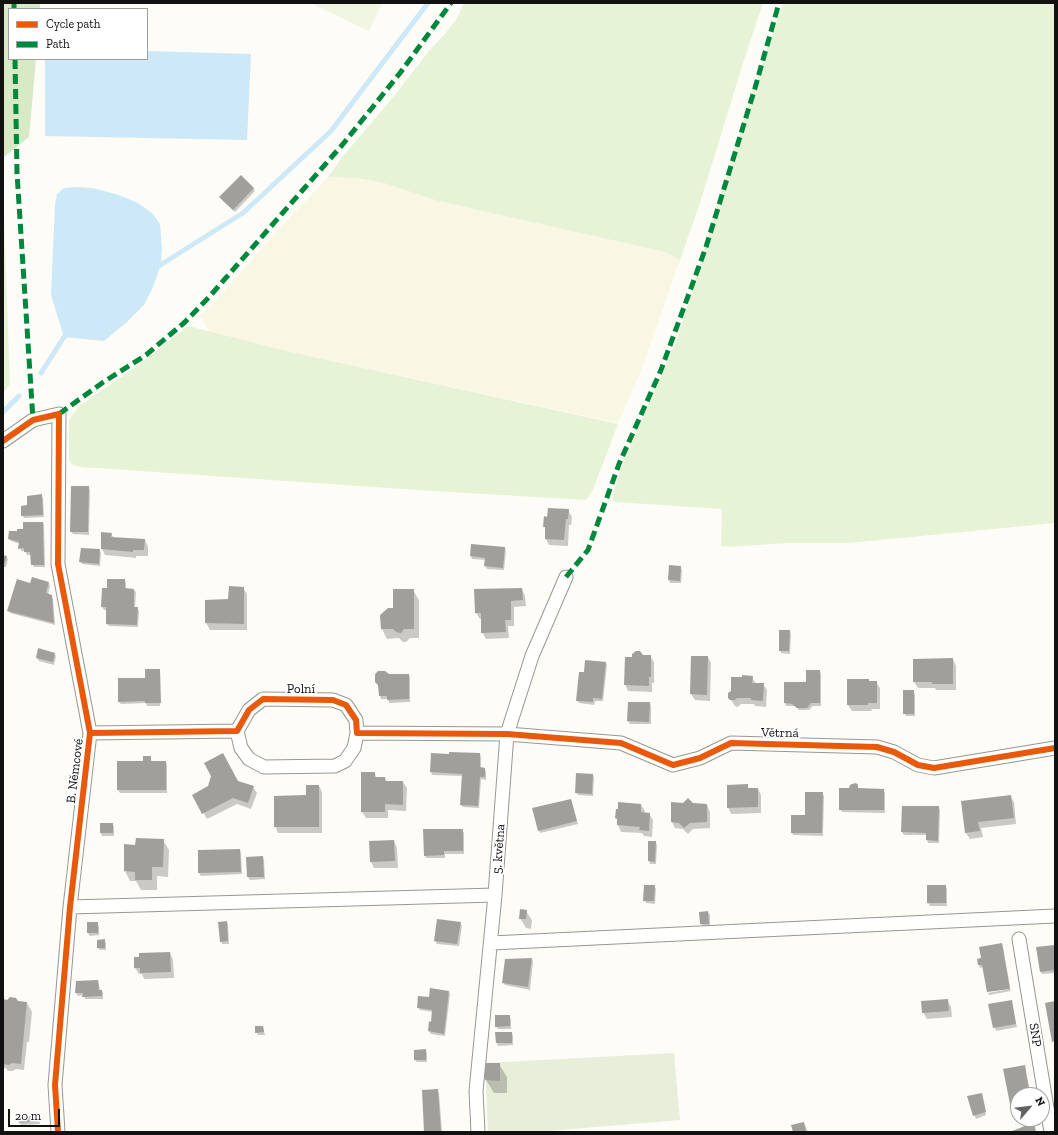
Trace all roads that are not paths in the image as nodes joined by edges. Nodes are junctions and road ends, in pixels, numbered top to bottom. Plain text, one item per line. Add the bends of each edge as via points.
1 (3, 441) edge
2 (566, 577) dead end
3 (238, 731) junction
4 (90, 733) junction
5 (357, 733) junction
6 (507, 734) junction
7 (1055, 748) edge
8 (495, 895) junction
9 (70, 907) junction
10 (1055, 916) edge
11 (1019, 939) dead end
12 (491, 943) junction
13 (58, 1132) edge
14 (478, 1132) edge
15 (1051, 1132) edge

1 - 4 street, B. Němcové via 32,420 59,414 58,564
2 - 6 street, 5. května via 532,656
3 - 4 street
3 - 5 street, Polní via 249,710 263,699 333,700 346,705 356,720
3 - 5 street via 241,748 249,759 264,767 335,766 345,761 354,748
4 - 9 street, B. Němcové
5 - 6 street
6 - 7 street, Větrná via 621,743 673,765 700,758 731,743 877,747 894,752 918,765 934,768
6 - 8 street, 5. května
8 - 9 street
8 - 12 street, 5. května
9 - 13 street, B. Němcové via 55,1086
10 - 12 street
11 - 15 street, SNP
12 - 14 street, 5. května via 476,1091

